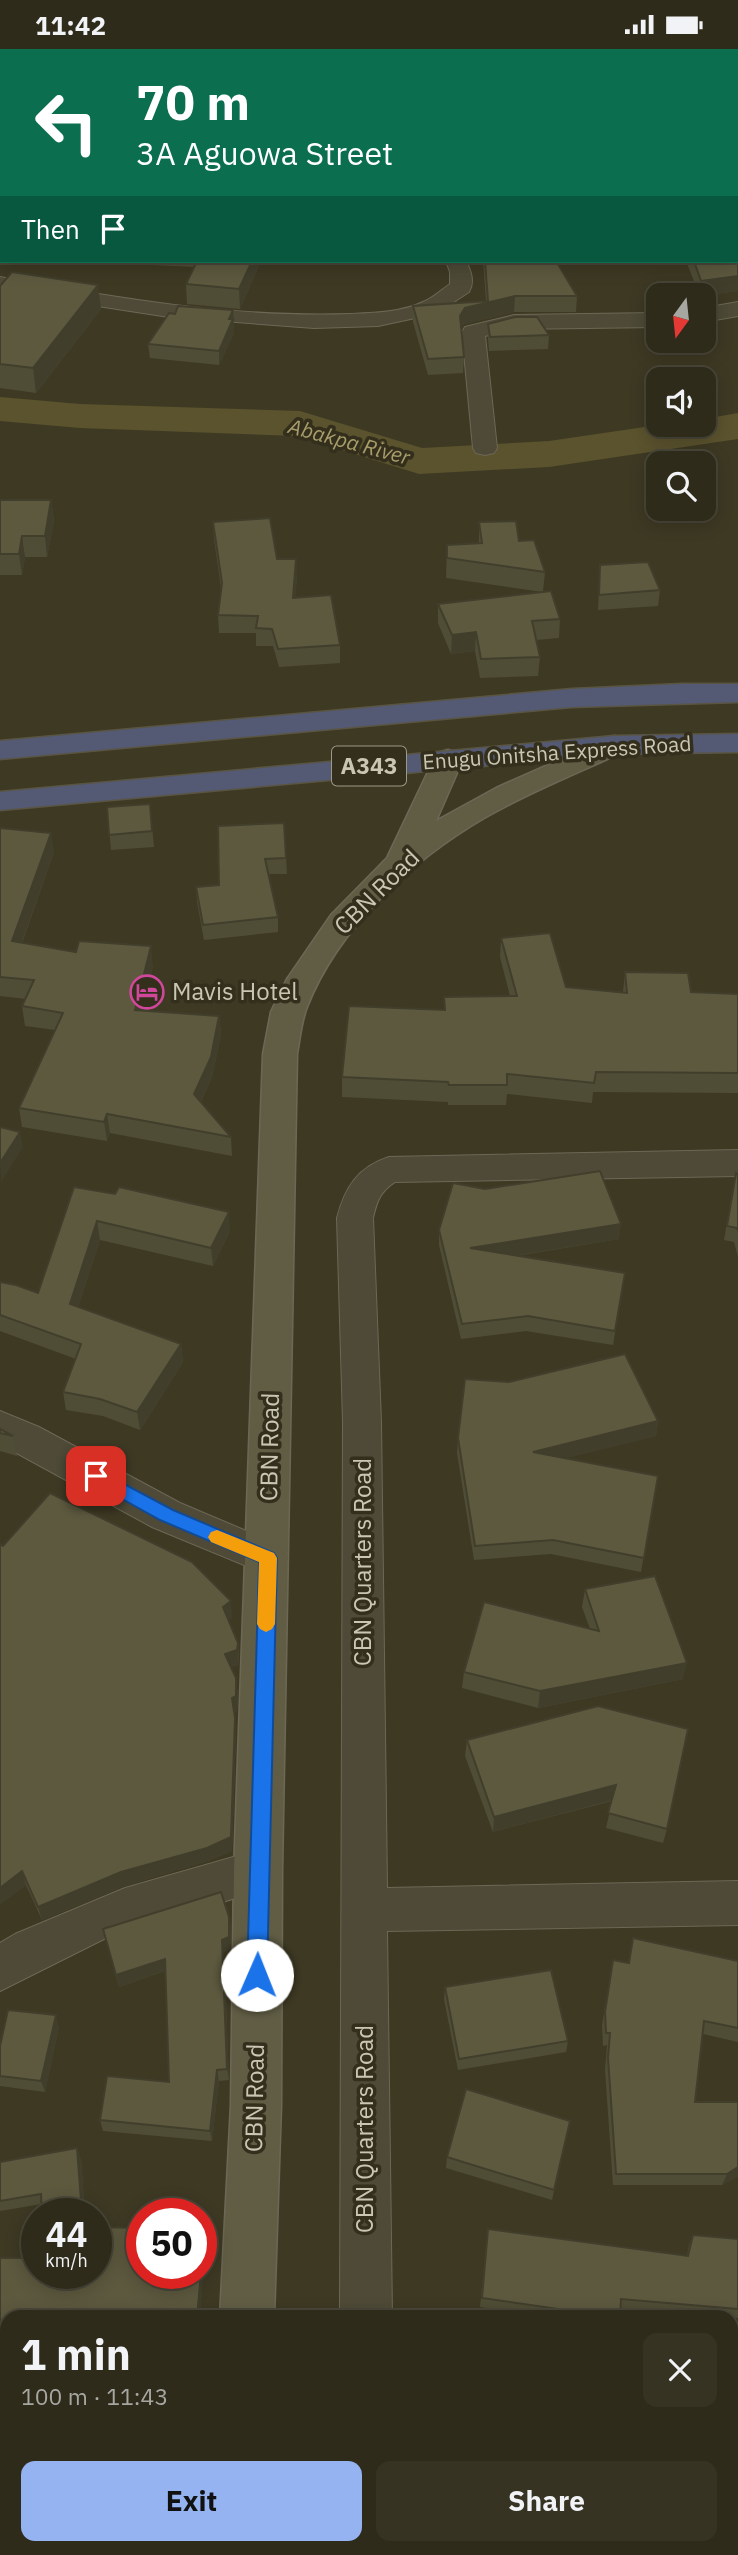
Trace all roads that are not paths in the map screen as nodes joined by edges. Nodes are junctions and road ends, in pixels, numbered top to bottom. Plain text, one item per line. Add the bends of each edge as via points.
1 (457, 263) edge
2 (0, 284) edge
3 (738, 309) edge
4 (716, 313) edge
5 (646, 320) edge
6 (485, 448) dead end
7 (738, 693) edge
8 (738, 743) edge
9 (614, 745) junction
10 (0, 750) edge
11 (448, 759) junction
12 (0, 801) edge
13 (402, 862) junction
14 (738, 1163) edge
15 (0, 1427) edge
16 (268, 1558) junction
17 (258, 1871) junction
18 (738, 1903) edge
19 (364, 1910) junction
20 (0, 1968) edge
21 (247, 2310) edge
22 (366, 2310) edge

1 - 2 street via 461,287 450,299 350,323 224,317
3 - 4 street
5 - 6 street via 514,322 473,332
7 - 10 highway, A343 via 572,698
8 - 9 highway, Enugu Onitsha Express Road / A343
9 - 11 highway, Enugu Onitsha Express Road / A343
9 - 13 main road, CBN Road via 473,812
11 - 12 highway, Enugu Onitsha Express Road / A343
11 - 13 main road
13 - 16 main road, CBN Road via 313,960 290,1008 279,1053
14 - 19 street, CBN Quarters Road via 389,1170 371,1180 361,1195 355,1217 362,1422
15 - 16 street via 166,1515
16 - 17 main road, CBN Road
17 - 20 street via 150,1899 87,1922
17 - 21 main road, CBN Road via 256,2105
18 - 19 street
19 - 22 street, CBN Quarters Road

